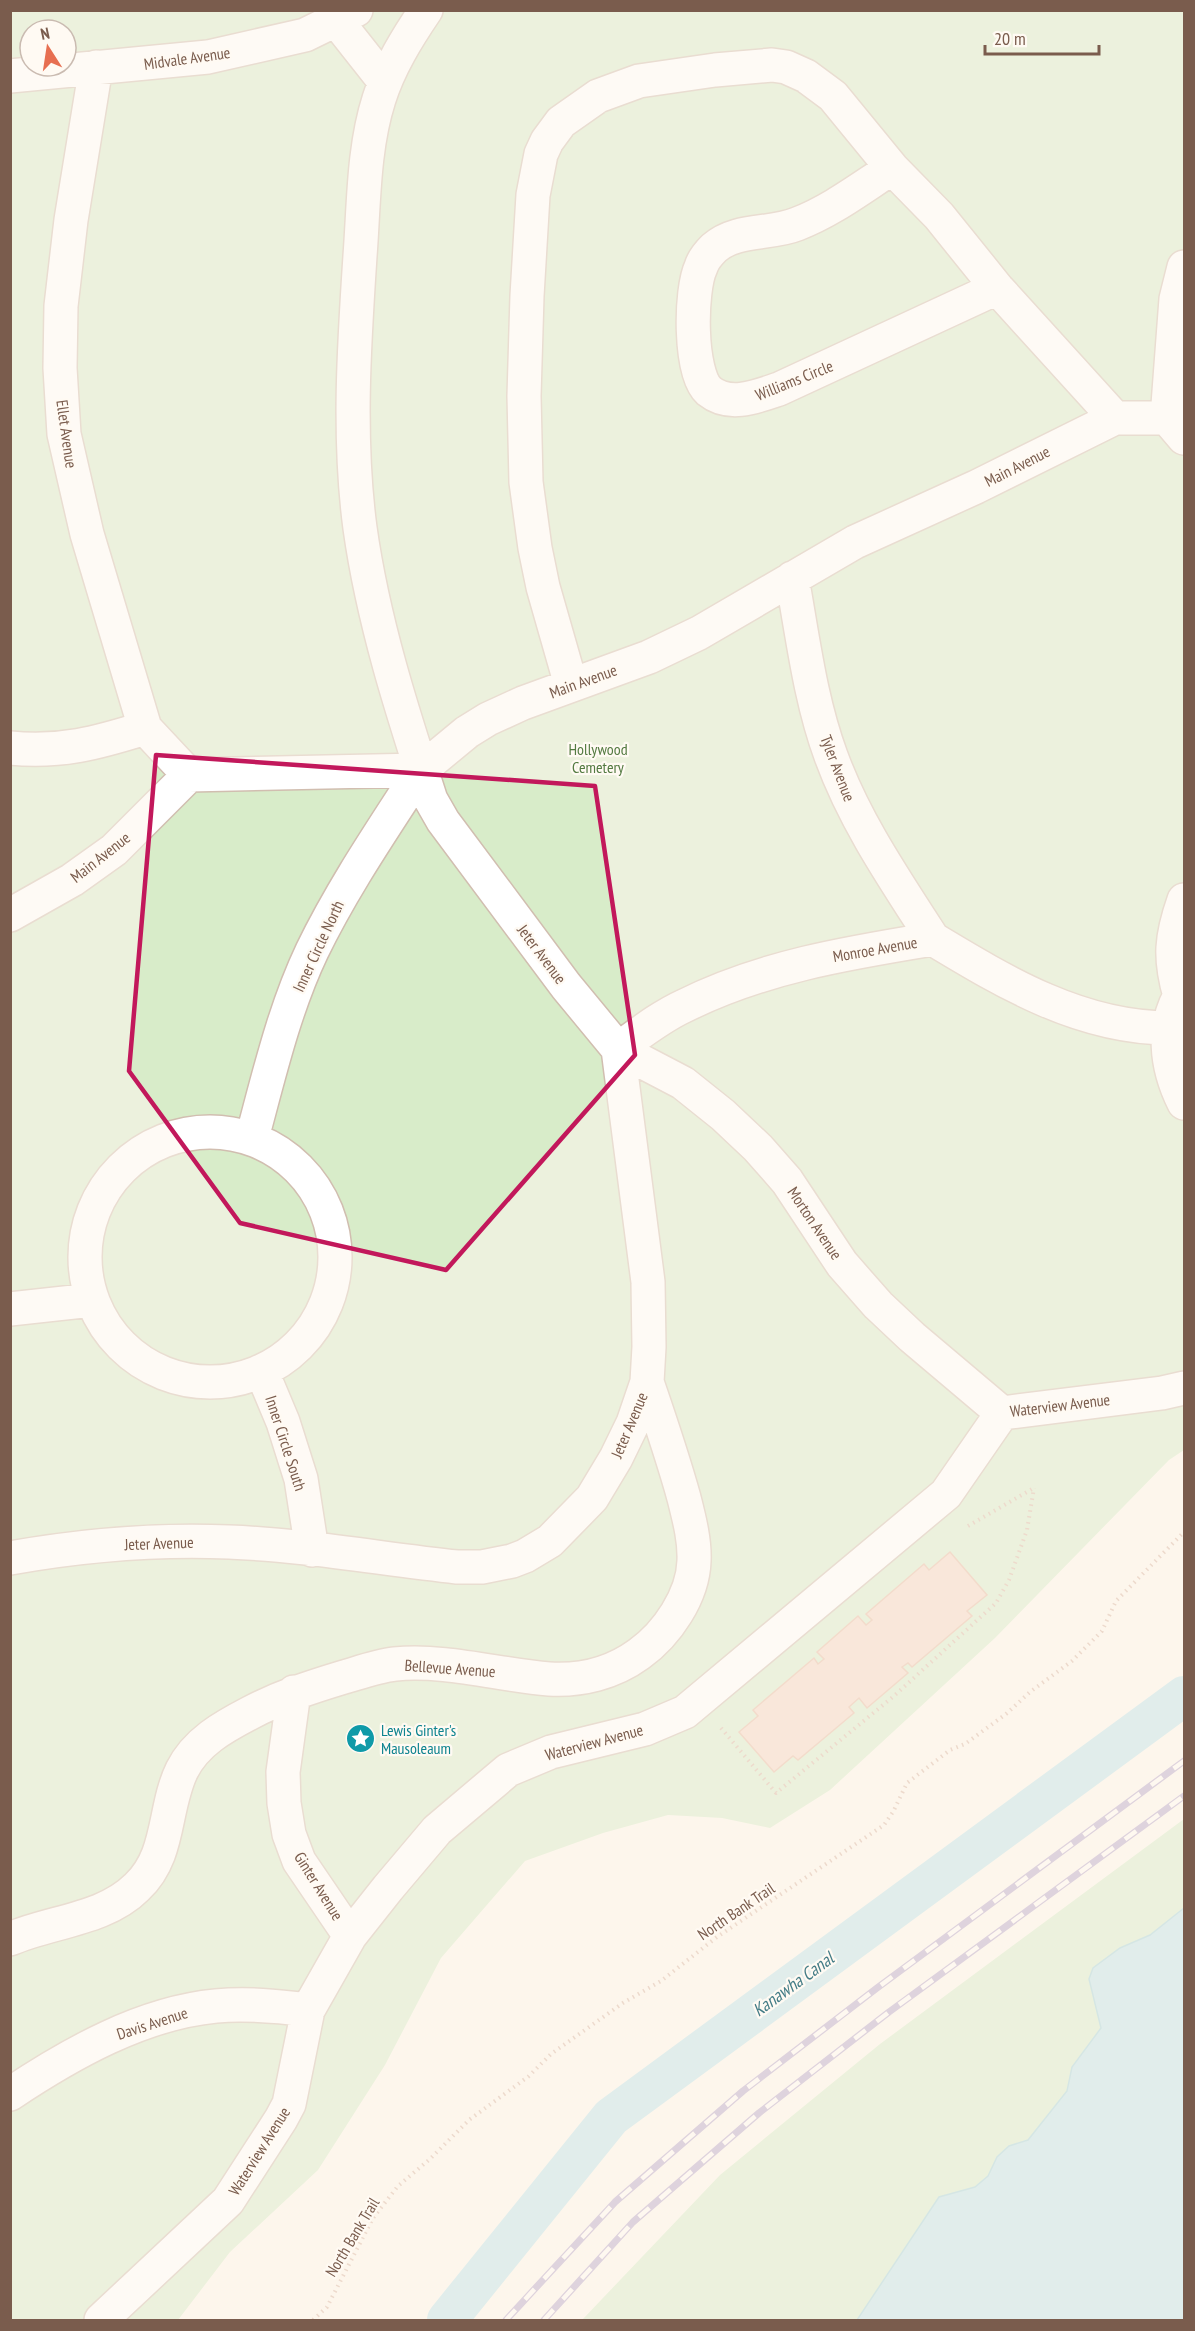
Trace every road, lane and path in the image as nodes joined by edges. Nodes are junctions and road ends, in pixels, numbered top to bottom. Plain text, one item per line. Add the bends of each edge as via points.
1 (426, 10) edge
2 (346, 15) edge
3 (96, 68) junction
4 (10, 76) edge
5 (385, 82) junction
6 (892, 168) junction
7 (1185, 267) edge
8 (997, 288) junction
9 (1115, 418) junction
10 (1176, 428) edge
11 (792, 578) junction
12 (572, 685) junction
13 (145, 728) junction
14 (10, 748) edge
15 (421, 770) junction
16 (189, 775) junction
17 (1185, 900) edge
18 (10, 915) edge
19 (933, 939) junction
20 (1182, 992) edge
21 (1169, 1028) junction
22 (618, 1049) junction
23 (1185, 1103) edge
24 (252, 1138) junction
25 (92, 1300) junction
26 (10, 1309) edge
27 (262, 1372) junction
28 (647, 1382) junction
29 (1185, 1388) edge
30 (1002, 1413) junction
31 (962, 1529) dead end
32 (1185, 1532) edge
33 (312, 1550) junction
34 (10, 1558) edge
35 (294, 1692) junction
36 (699, 1701) junction
37 (350, 1936) junction
38 (10, 1939) edge
39 (308, 2010) junction
40 (10, 2094) edge
41 (100, 2320) edge
42 (313, 2320) edge

1 - 5 lane, Jeter Avenue
2 - 3 lane, Midvale Avenue via 291,39 208,57
2 - 5 lane
3 - 4 lane, Midvale Avenue
3 - 13 lane, Ellet Avenue via 63,285 62,418 82,517
5 - 15 lane, Jeter Avenue via 368,147 353,410 367,567 382,636
6 - 8 lane via 939,216
6 - 8 lane, Williams Circle via 815,216 786,228 741,235 709,254 697,279 693,331 696,357 708,390 731,400 754,398
6 - 12 lane via 833,96 806,76 779,66 639,81 598,96 561,122 547,141 538,163 532,202 524,396 526,482 543,587
7 - 10 lane via 1176,299
8 - 9 lane
9 - 10 lane, Main Avenue
9 - 11 lane, Main Avenue via 880,530
11 - 12 lane, Main Avenue via 699,633
11 - 19 lane, Tyler Avenue via 812,689 831,756 866,834
12 - 15 lane, Main Avenue via 488,719
13 - 14 lane via 77,747
13 - 16 lane, Ellet Avenue
15 - 16 lane
15 - 22 lane, Jeter Avenue via 443,821
15 - 24 lane, Inner Circle North via 341,895 311,952 276,1049
16 - 18 lane, Main Avenue via 114,850 72,880
17 - 20 lane via 1172,950 1172,969
19 - 21 lane, Monroe Avenue via 1014,987 1073,1011 1121,1025
19 - 22 lane, Monroe Avenue via 817,959 752,978 684,1006
20 - 21 lane
21 - 23 lane via 1170,1064
22 - 28 lane, Jeter Avenue via 648,1282
22 - 30 lane, Morton Avenue via 683,1083 758,1148 787,1181 842,1264 878,1305
24 - 25 lane via 192,1134 156,1144 126,1165 103,1194 88,1227 84,1264
24 - 27 lane via 294,1163 316,1190 331,1223 336,1258 331,1294 315,1326 292,1353
25 - 26 lane
25 - 27 lane via 122,1347 161,1372 207,1383
27 - 33 lane, Inner Circle South via 298,1470
28 - 33 lane, Jeter Avenue via 633,1423 592,1498 550,1541 525,1556 492,1565 457,1567
28 - 35 lane, Bellevue Avenue via 673,1457 690,1523 694,1561 680,1606 647,1648 616,1667 583,1678 549,1679 401,1664
29 - 30 lane, Waterview Avenue
30 - 36 lane, Waterview Avenue via 946,1494
31 - 36 path via 1034,1488 1027,1530 996,1603 894,1696 776,1793
32 - 42 path, North Bank Trail via 1116,1601 1102,1631 1072,1661 965,1744 918,1772 907,1783 884,1824 717,1937 661,1981 615,2008 469,2121 398,2186 373,2218 327,2307
33 - 34 lane, Jeter Avenue via 227,1542 144,1543
35 - 37 lane, Ginter Avenue via 284,1772 290,1834 299,1861
35 - 38 lane, Bellevue Avenue via 218,1730 191,1756 177,1785 158,1859 138,1887 98,1911
36 - 37 lane, Waterview Avenue via 685,1712 645,1729 551,1752 508,1770 437,1830
37 - 39 lane, Waterview Avenue
39 - 40 lane, Davis Avenue via 266,2004 231,2005 173,2014 119,2032 72,2054
39 - 41 lane, Waterview Avenue via 289,2104 239,2186 228,2201

